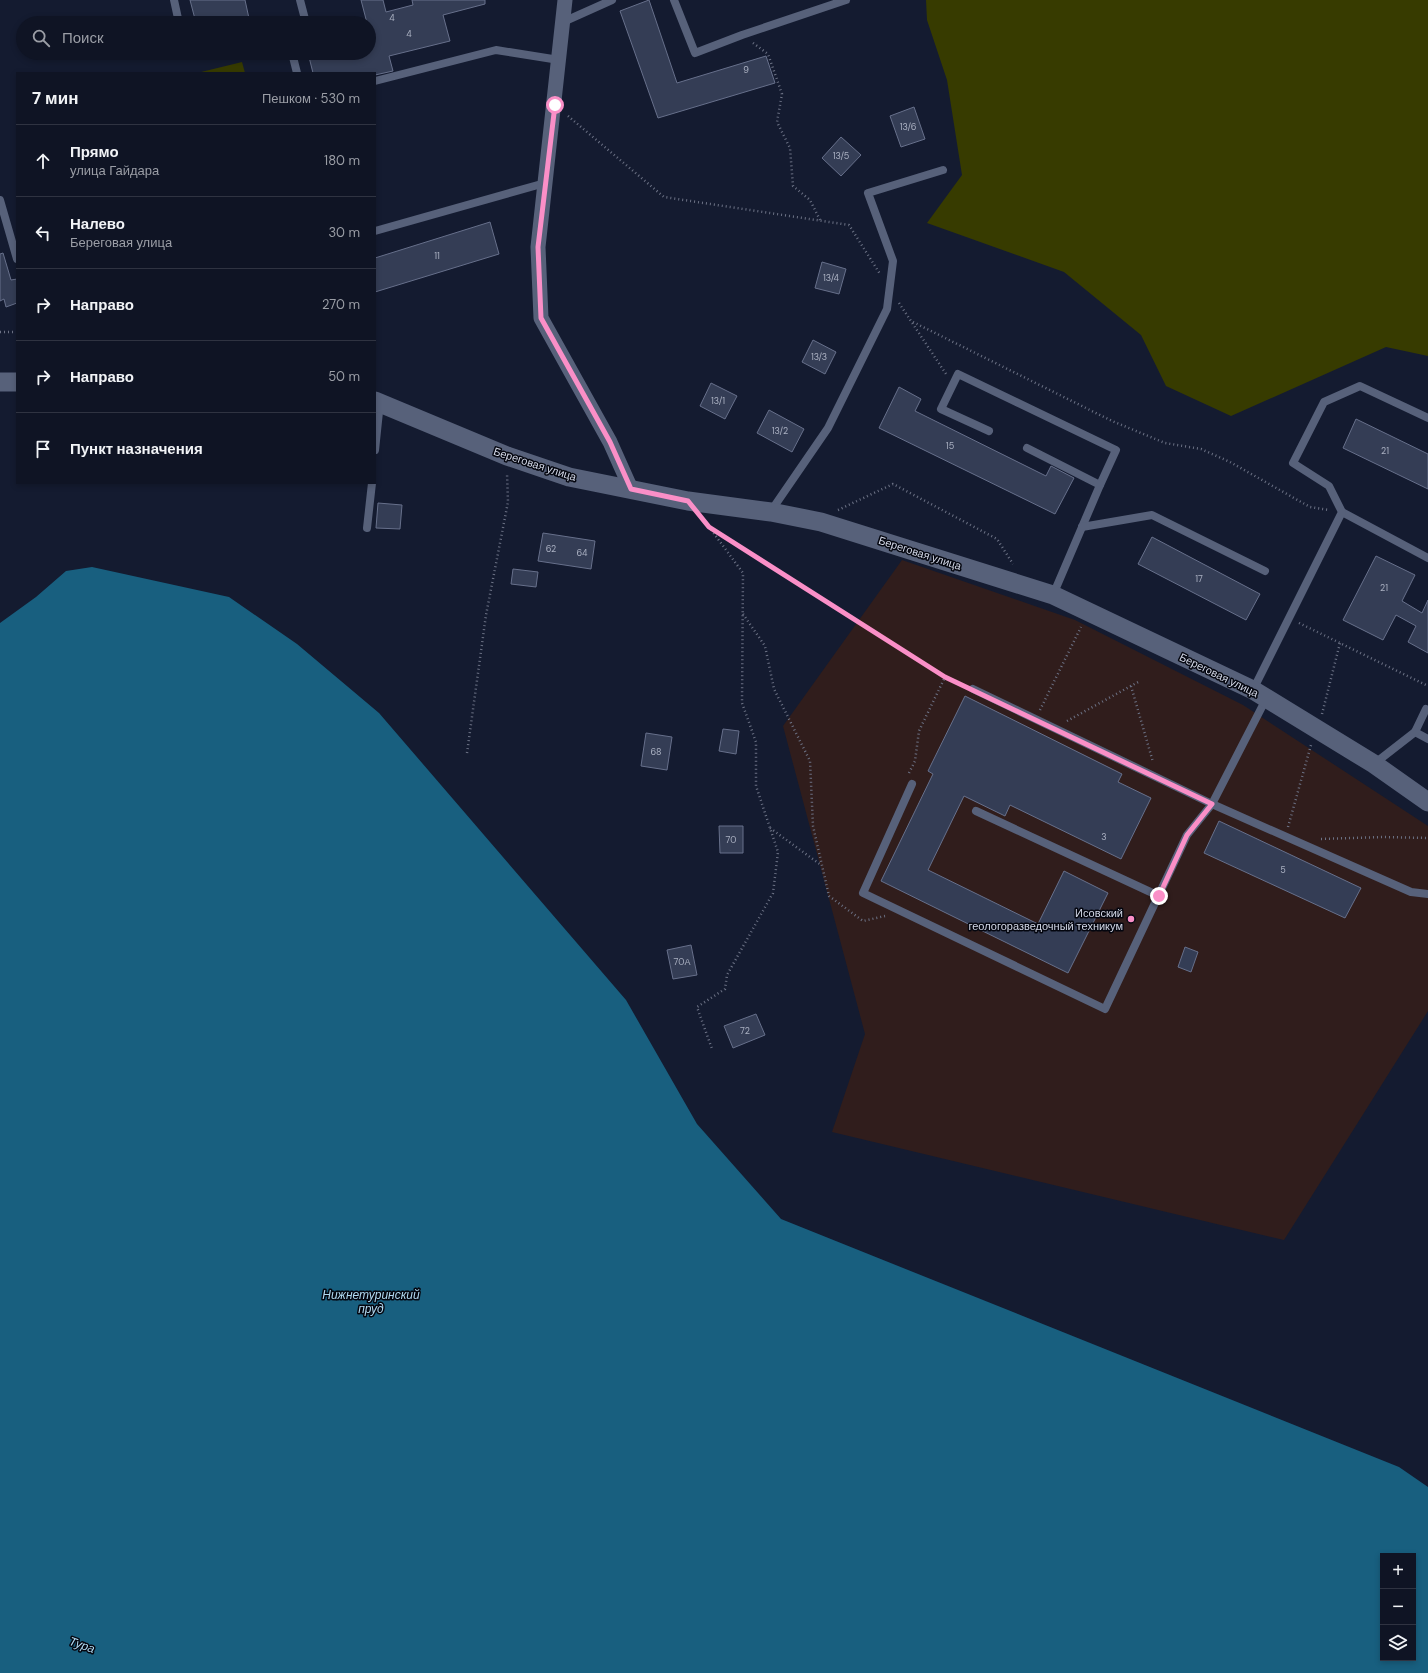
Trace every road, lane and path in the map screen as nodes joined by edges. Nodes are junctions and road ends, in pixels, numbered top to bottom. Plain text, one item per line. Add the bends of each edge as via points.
1 (174, 0) edge
2 (300, 0) edge
3 (565, 0) edge
4 (612, 0) edge
5 (674, 0) edge
6 (846, 0) edge
7 (177, 16) edge
8 (304, 16) edge
9 (563, 22) junction
10 (742, 35) junction
11 (294, 60) edge
12 (559, 60) junction
13 (297, 72) edge
14 (376, 81) edge
15 (565, 113) dead end
16 (943, 170) dead end
17 (545, 183) junction
18 (0, 200) edge
19 (820, 220) junction
20 (376, 230) edge
21 (16, 256) edge
22 (889, 287) junction
23 (912, 322) junction
24 (0, 332) edge
25 (16, 332) edge
26 (0, 382) edge
27 (16, 382) edge
28 (953, 384) junction
29 (377, 401) edge
30 (1428, 418) edge
31 (376, 426) edge
32 (989, 431) dead end
33 (1027, 448) dead end
34 (507, 456) junction
35 (372, 484) edge
36 (1100, 485) junction
37 (631, 489) junction
38 (688, 501) junction
39 (771, 512) junction
40 (1342, 512) junction
41 (816, 521) junction
42 (709, 527) junction
43 (1082, 527) junction
44 (367, 528) dead end
45 (1428, 558) edge
46 (1265, 571) dead end
47 (1014, 583) junction
48 (1053, 595) junction
49 (742, 613) junction
50 (1289, 618) junction
51 (945, 677) junction
52 (1140, 681) dead end
53 (1131, 686) junction
54 (1428, 686) edge
55 (972, 689) joint
56 (1260, 695) junction
57 (1428, 710) edge
58 (1054, 728) junction
59 (1415, 732) junction
60 (1428, 739) edge
61 (467, 753) dead end
62 (1374, 764) junction
63 (1157, 778) junction
64 (912, 784) joint
65 (1428, 802) edge
66 (1212, 804) junction
67 (976, 811) dead end
68 (770, 828) junction
69 (1428, 838) edge
70 (1293, 840) junction
71 (822, 866) junction
72 (1428, 894) edge
73 (1159, 896) junction
74 (901, 912) junction
75 (712, 1049) dead end

1 - 7 lane
2 - 8 lane
3 - 9 street
4 - 9 lane
5 - 10 lane via 695,53
6 - 10 lane
9 - 12 street
10 - 19 path via 768,54 782,94 777,122 790,148 793,186 810,200
11 - 13 lane
12 - 14 lane via 496,50
12 - 17 street
15 - 19 path via 664,197
16 - 22 lane via 868,194 892,261
17 - 20 lane
17 - 37 street via 538,247 541,318 610,442
18 - 21 lane
19 - 22 path via 849,225
22 - 23 path
22 - 39 lane via 887,309 828,428
23 - 28 path
23 - 40 path via 1112,421 1165,443 1201,449 1230,462 1310,507
24 - 25 path
26 - 27 street
28 - 32 lane via 941,409
28 - 36 lane via 958,374 1116,450
29 - 31 lane
29 - 34 street, Береговая улица
30 - 40 lane via 1360,386 1324,402 1293,463 1329,486
33 - 36 lane
34 - 37 street, Береговая улица via 569,477
34 - 61 path via 508,502 486,615
35 - 44 lane
36 - 43 lane
37 - 38 street, Береговая улица
38 - 39 street, Береговая улица
38 - 42 path
39 - 41 street, Береговая улица
40 - 45 lane
40 - 50 lane
41 - 47 street, Береговая улица
41 - 47 path via 892,484 997,539 1013,563
42 - 49 path via 742,573
42 - 51 path
43 - 46 lane via 1152,515
43 - 48 lane
47 - 48 street, Береговая улица
48 - 56 street, Береговая улица
49 - 68 path via 742,702 756,742 756,786
49 - 71 path via 764,646 774,689 810,761 813,826
50 - 54 path
50 - 56 lane
51 - 55 path
51 - 64 path via 919,731 915,761 909,775
52 - 53 path
53 - 58 path
53 - 63 path
55 - 58 lane
56 - 62 street, Береговая улица
56 - 66 lane
57 - 59 lane via 1426,709
58 - 63 lane
59 - 60 lane
59 - 62 lane
62 - 65 street, Береговая улица
63 - 66 lane
64 - 74 lane via 863,893
66 - 70 lane
66 - 73 lane via 1187,835
67 - 73 lane
68 - 71 path
68 - 75 path via 778,852 773,893 727,975 725,989 697,1007
69 - 70 path via 1383,836
70 - 72 lane via 1411,892
71 - 74 path via 829,896 863,921
73 - 74 lane via 1105,1009

